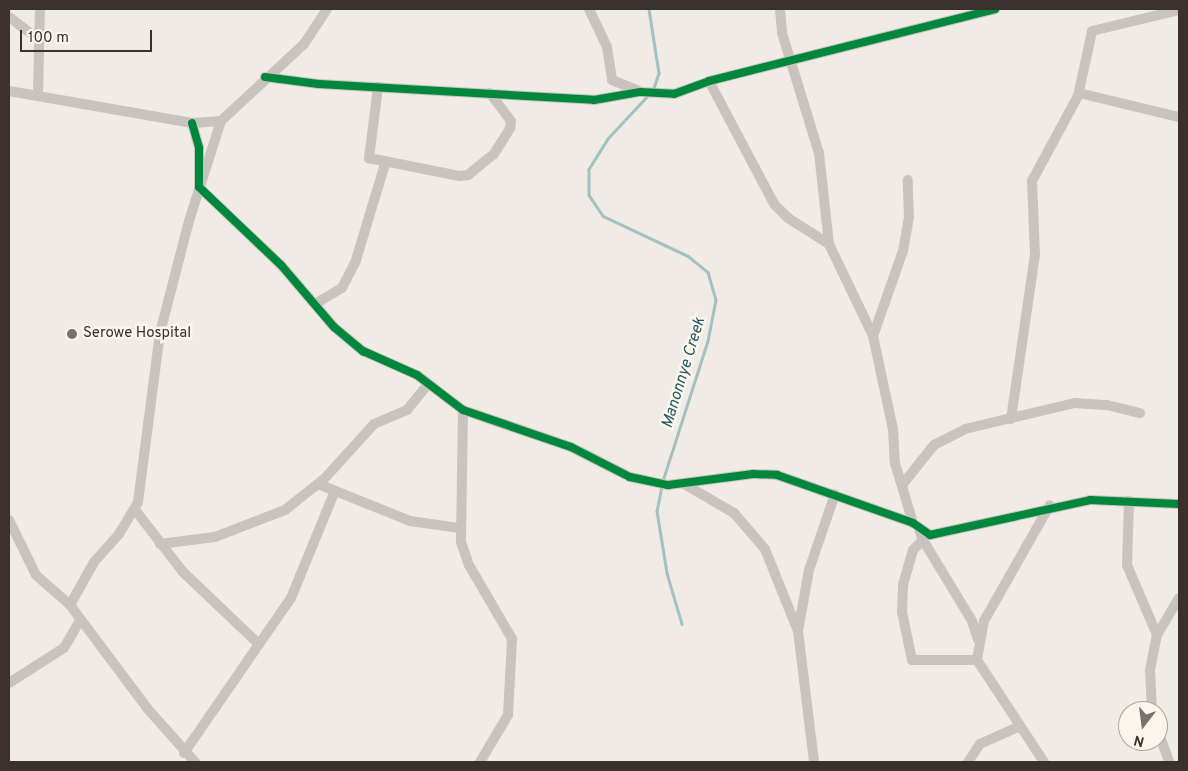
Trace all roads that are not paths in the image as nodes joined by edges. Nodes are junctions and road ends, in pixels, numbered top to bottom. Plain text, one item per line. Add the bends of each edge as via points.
1 (40, 9) edge
2 (327, 9) edge
3 (589, 9) edge
4 (780, 9) edge
5 (995, 9) edge
6 (1135, 9) edge
7 (1179, 10) edge
8 (9, 17) edge
9 (1132, 19) junction
10 (40, 40) junction
11 (790, 63) junction
12 (265, 77) junction
13 (709, 81) junction
14 (378, 87) junction
15 (9, 91) edge
16 (640, 92) junction
17 (490, 93) junction
18 (1079, 93) junction
19 (38, 95) junction
20 (1179, 117) edge
21 (221, 121) junction
22 (192, 123) junction
23 (385, 164) junction
24 (908, 180) dead end
25 (200, 187) junction
26 (829, 244) junction
27 (316, 304) junction
28 (873, 336) junction
29 (428, 384) junction
30 (463, 410) junction
31 (1140, 413) dead end
32 (1011, 419) junction
33 (318, 484) junction
34 (684, 484) junction
35 (902, 485) junction
36 (334, 493) junction
37 (835, 494) junction
38 (1129, 501) junction
39 (1179, 504) edge
40 (1050, 506) junction
41 (136, 511) junction
42 (9, 520) edge
43 (916, 526) junction
44 (459, 528) junction
45 (923, 540) junction
46 (160, 544) junction
47 (1179, 598) edge
48 (70, 605) junction
49 (80, 622) junction
50 (798, 631) junction
51 (1157, 635) junction
52 (978, 639) junction
53 (259, 644) junction
54 (976, 660) junction
55 (9, 683) edge
56 (1152, 701) edge
57 (1018, 727) junction
58 (184, 752) junction
59 (195, 762) edge
60 (480, 762) edge
61 (814, 762) edge
62 (968, 762) edge
63 (1044, 762) edge

1 - 10 street
2 - 12 street via 304,44
3 - 16 street via 607,47 612,80
4 - 11 street
5 - 11 street via 915,27
6 - 9 street
7 - 9 street
8 - 10 street
9 - 18 street via 1092,31
10 - 19 street
11 - 13 street
11 - 26 street via 819,153
12 - 14 street
12 - 21 street
13 - 16 street via 674,94
13 - 26 street via 774,204 788,218
14 - 17 street
14 - 23 street via 368,156
15 - 19 street
16 - 17 street via 594,100
17 - 23 street via 511,121 510,128 494,154 468,175
18 - 20 street
18 - 32 street via 1032,181 1035,255
19 - 22 street
21 - 22 street
21 - 25 street
22 - 25 street via 198,148
23 - 27 street via 356,260 342,288
24 - 28 street via 909,218 903,251
25 - 27 street
25 - 41 street via 160,334 149,402 142,486
26 - 28 street
27 - 29 street via 334,327 363,351
28 - 35 street via 893,429 895,463
29 - 30 street
29 - 33 street via 407,410 374,424
30 - 34 street via 571,447 630,477 653,484
30 - 44 street via 465,469
31 - 32 street via 1090,402
32 - 35 street via 965,429 934,445
33 - 36 street
33 - 46 street via 285,510 215,537
34 - 37 street via 753,474 777,476
34 - 50 street via 734,513 759,541
35 - 43 street
36 - 44 street via 410,522
36 - 53 street via 291,598
37 - 43 street
37 - 50 street via 809,570
38 - 39 street
38 - 40 street via 1090,500
38 - 51 street via 1127,565
40 - 43 street via 946,534 930,535
40 - 52 street via 984,621
41 - 46 street
41 - 48 street via 94,562
42 - 48 street via 26,562 55,596
43 - 45 street
44 - 60 street via 469,566 512,639 508,715
45 - 52 street via 972,620
45 - 54 street via 913,550 903,584 902,612 910,656 918,662
46 - 53 street via 210,600
47 - 51 street
48 - 49 street
49 - 55 street via 64,648
49 - 58 street
50 - 61 street
51 - 56 street via 1150,670
52 - 54 street
53 - 58 street
54 - 57 street
57 - 62 street via 980,744
57 - 63 street
58 - 59 street

